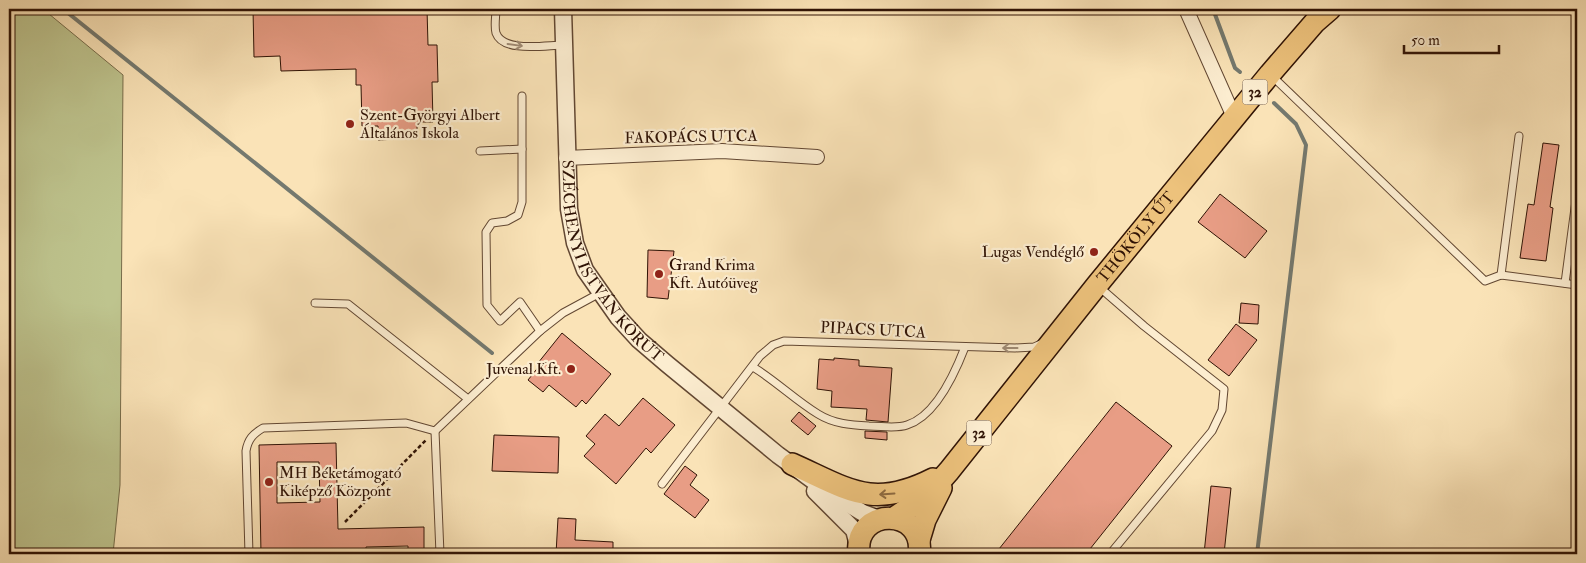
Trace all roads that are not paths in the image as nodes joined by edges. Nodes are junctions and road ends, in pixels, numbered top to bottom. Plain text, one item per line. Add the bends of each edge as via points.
1 (496, 9) edge
2 (563, 9) edge
3 (1186, 9) edge
4 (1330, 9) edge
5 (564, 45) junction
6 (1270, 74) junction
7 (522, 96) dead end
8 (1234, 117) junction
9 (1519, 136) dead end
10 (522, 149) junction
11 (480, 151) dead end
12 (817, 157) dead end
13 (566, 158) junction
14 (1577, 193) edge
15 (1501, 275) junction
16 (1565, 284) junction
17 (1097, 285) junction
18 (1577, 285) edge
19 (600, 293) junction
20 (315, 303) dead end
21 (540, 331) junction
22 (1054, 339) junction
23 (966, 347) junction
24 (753, 367) junction
25 (468, 399) junction
26 (720, 408) junction
27 (435, 431) junction
28 (785, 459) junction
29 (949, 472) junction
30 (662, 484) dead end
31 (886, 518) junction
32 (919, 547) edge
33 (859, 550) edge
34 (249, 554) edge
35 (440, 554) edge
36 (1110, 554) edge

1 -> 5 lane via 496,33 503,43 515,46
2 - 5 street, SZÉCHENYI ISTVÁN KÖRÚT
3 - 8 street
4 - 6 main road, THÖKÖLY ÚT / 32
5 - 13 street, SZÉCHENYI ISTVÁN KÖRÚT
6 - 8 main road, THÖKÖLY ÚT / 32
6 - 15 lane via 1485,280
7 - 10 lane
8 - 17 main road, THÖKÖLY ÚT / 32
9 - 15 lane
10 - 11 lane
10 - 21 lane via 522,202 518,215 507,221 492,222 486,232 486,305 500,321 520,302
12 - 13 street, FAKOPÁCS UTCA via 722,151
13 - 19 street, SZÉCHENYI ISTVÁN KÖRÚT via 575,242 585,270
14 - 16 lane
15 - 16 lane
16 - 18 lane
17 - 22 main road, THÖKÖLY ÚT / 32
17 - 36 lane via 1224,389 1222,410 1212,431
19 - 21 lane via 563,313
19 - 26 street, SZÉCHENYI ISTVÁN KÖRÚT via 639,340
20 - 25 lane via 348,304
21 - 25 lane
22 -> 23 lane, PIPACS UTCA via 1034,347
22 - 29 main road, THÖKÖLY ÚT / 32
23 - 24 lane, PIPACS UTCA via 784,340 760,356
23 - 24 lane via 953,376 934,404 921,417 898,427 850,426 833,422
24 - 26 lane, PIPACS UTCA
25 - 27 lane
26 - 28 street, SZÉCHENYI ISTVÁN KÖRÚT
26 - 30 lane, PIPACS UTCA
27 - 34 lane via 406,423 263,428 250,438 246,451
27 - 35 lane
29 -> 28 main road via 911,490 871,495 848,490
28 - 31 street, SZÉCHENYI ISTVÁN KÖRÚT via 829,492 863,512
28 - 33 street, SZÉCHENYI ISTVÁN KÖRÚT via 854,530
29 - 31 main road, THÖKÖLY ÚT / 32 via 927,496
29 - 32 main road, THÖKÖLY ÚT / 32 via 925,520
31 - 32 main road, THÖKÖLY ÚT / 32 via 908,525 915,532
31 - 33 main road, THÖKÖLY ÚT / 32 via 869,525 862,534

